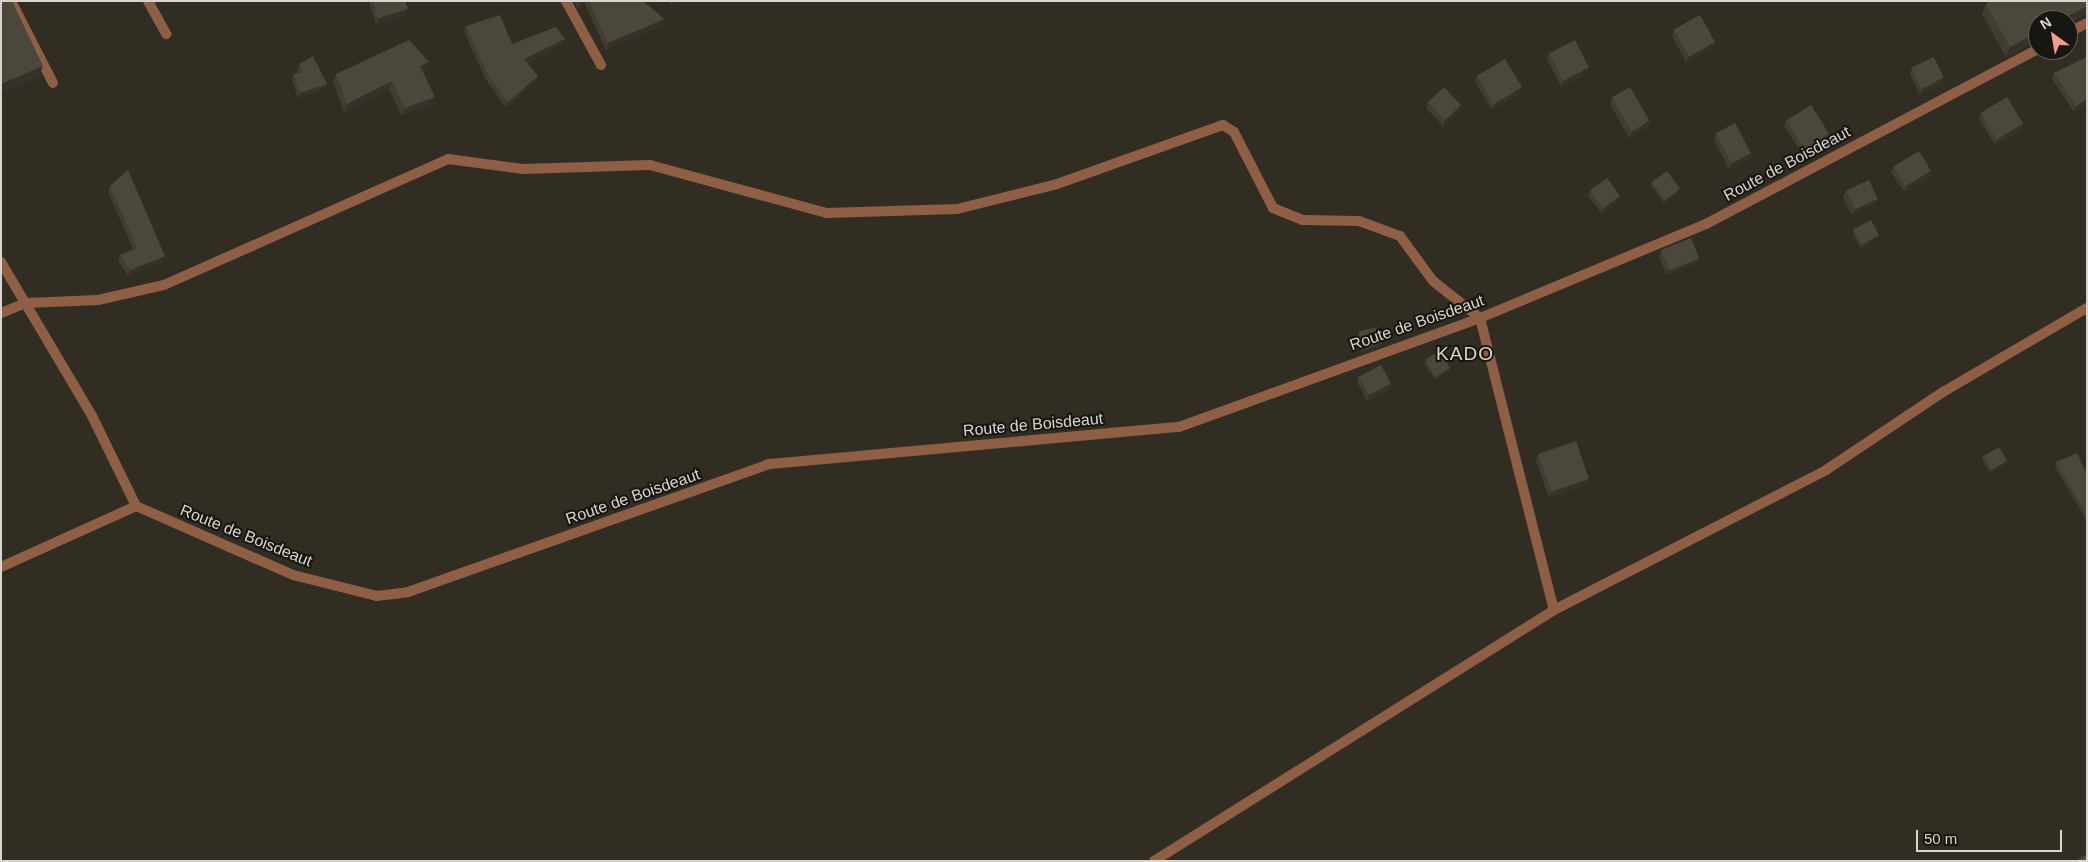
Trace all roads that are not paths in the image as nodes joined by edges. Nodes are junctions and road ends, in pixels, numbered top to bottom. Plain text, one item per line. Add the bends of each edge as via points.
1 (11, 1) edge
2 (148, 1) edge
3 (566, 1) edge
4 (166, 34) dead end
5 (2028, 54) edge
6 (601, 65) dead end
7 (53, 83) dead end
8 (1, 262) edge
9 (26, 303) junction
10 (2087, 308) edge
11 (1, 312) edge
12 (1480, 318) junction
13 (136, 506) junction
14 (1, 567) edge
15 (1554, 610) junction
16 (1154, 861) edge

1 - 7 street
2 - 4 street
3 - 6 street
5 - 12 street, Route de Boisdeaut via 1706,224
8 - 9 street
9 - 11 street
9 - 12 street via 98,300 164,285 448,159 523,169 650,165 827,213 957,209 1057,184 1223,124 1234,132 1273,208 1302,220 1359,221 1400,236 1433,281
9 - 13 street via 92,416
10 - 15 street via 1944,392 1826,470
12 - 13 street, Route de Boisdeaut via 1179,427 770,464 408,592 378,596 293,575
12 - 15 street
13 - 14 street
15 - 16 street

